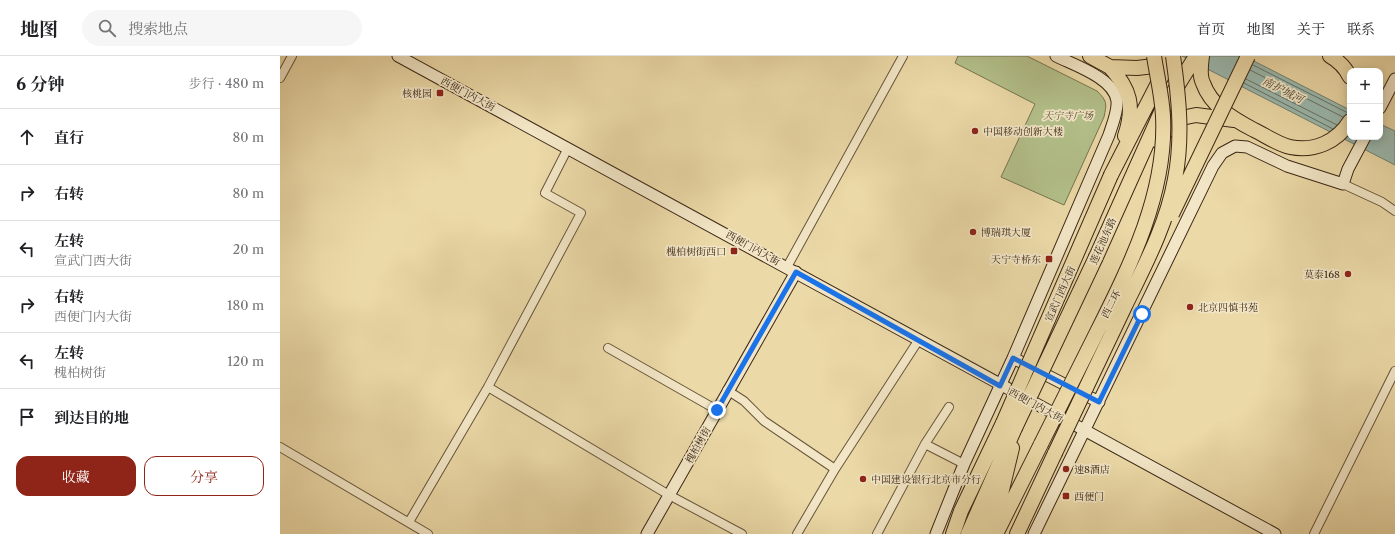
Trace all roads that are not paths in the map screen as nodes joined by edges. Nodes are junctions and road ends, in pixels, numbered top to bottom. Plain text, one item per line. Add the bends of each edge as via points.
1 (292, 56) edge
2 (398, 56) edge
3 (903, 56) edge
4 (1056, 56) edge
5 (1090, 56) edge
6 (1154, 56) edge
7 (1164, 56) edge
8 (1172, 56) edge
9 (1196, 56) edge
10 (1202, 56) edge
11 (1248, 56) edge
12 (1330, 56) edge
13 (1110, 67) junction
14 (1347, 72) edge
15 (280, 78) edge
16 (1395, 78) edge
17 (1382, 104) edge
18 (1213, 111) junction
19 (1347, 126) edge
20 (1363, 140) edge
21 (568, 148) junction
22 (1111, 175) junction
23 (1343, 184) junction
24 (1395, 211) edge
25 (1154, 246) junction
26 (1096, 257) junction
27 (792, 269) junction
28 (918, 341) junction
29 (608, 348) dead end
30 (1013, 358) junction
31 (1395, 371) edge
32 (1000, 386) junction
33 (488, 387) junction
34 (728, 390) junction
35 (1099, 402) junction
36 (949, 407) dead end
37 (717, 410) junction
38 (1015, 428) junction
39 (1084, 431) junction
40 (925, 444) junction
41 (280, 447) edge
42 (964, 464) junction
43 (835, 469) junction
44 (670, 495) junction
45 (409, 522) junction
46 (428, 534) edge
47 (647, 534) edge
48 (742, 534) edge
49 (797, 534) edge
50 (877, 534) edge
51 (936, 534) edge
52 (953, 534) edge
53 (968, 534) edge
54 (981, 534) edge
55 (996, 534) edge
56 (1017, 534) edge
57 (1034, 534) edge
58 (1275, 534) edge
59 (1314, 534) edge

1 - 15 street
2 - 21 street, 西便门内大街
3 - 27 street
4 - 30 street, 宣武门西大街 via 1099,77 1112,89 1117,101 1109,135
5 - 13 highway
6 - 55 highway, 西二环, bridge via 1163,117 1153,197 1142,232 1121,284
7 - 13 highway via 1154,66
8 - 22 highway, 宣武门西大街, bridge
8 - 25 highway, 西二环, bridge via 1180,123 1178,154 1170,204
9 - 26 highway, 莲花池东路, bridge via 1161,112
10 - 18 highway via 1202,83
11 - 25 highway, bridge via 1178,204
12 - 14 highway
13 - 22 highway via 1128,90 1130,104 1129,125
16 - 17 street
18 - 19 highway via 1288,147 1312,147 1333,140
18 - 26 highway, bridge via 1177,119 1158,142
20 - 23 street
21 - 27 street, 西便门内大街
21 - 33 street via 545,193 581,213
22 - 52 highway, 宣武门西大街, bridge
23 - 24 street
23 - 35 street via 1287,166 1247,147 1235,146 1222,153 1213,166
25 - 56 highway, 西二环, bridge
26 - 38 highway, 莲花池东路, bridge
27 - 28 street, 西便门内大街
27 - 34 street, 槐柏树街
28 - 32 street, 西便门内大街
28 - 43 street
29 - 37 street
30 - 32 street, 宣武门西大街
30 - 35 street
31 - 59 street
32 - 39 street, 西便门内大街
32 - 42 street, 宣武门西大街
33 - 44 street
33 - 45 street
34 - 37 street, 槐柏树街
34 - 43 street via 744,401 764,421
35 - 39 street
36 - 40 street
37 - 44 street, 槐柏树街
38 - 53 highway
38 - 54 highway via 1009,466 1000,494
39 - 57 street
39 - 58 street, 西便门内大街
40 - 42 street
40 - 50 street
41 - 45 street
42 - 51 street, 宣武门西大街
43 - 49 street
44 - 47 street, 槐柏树街
44 - 48 street
45 - 46 street

